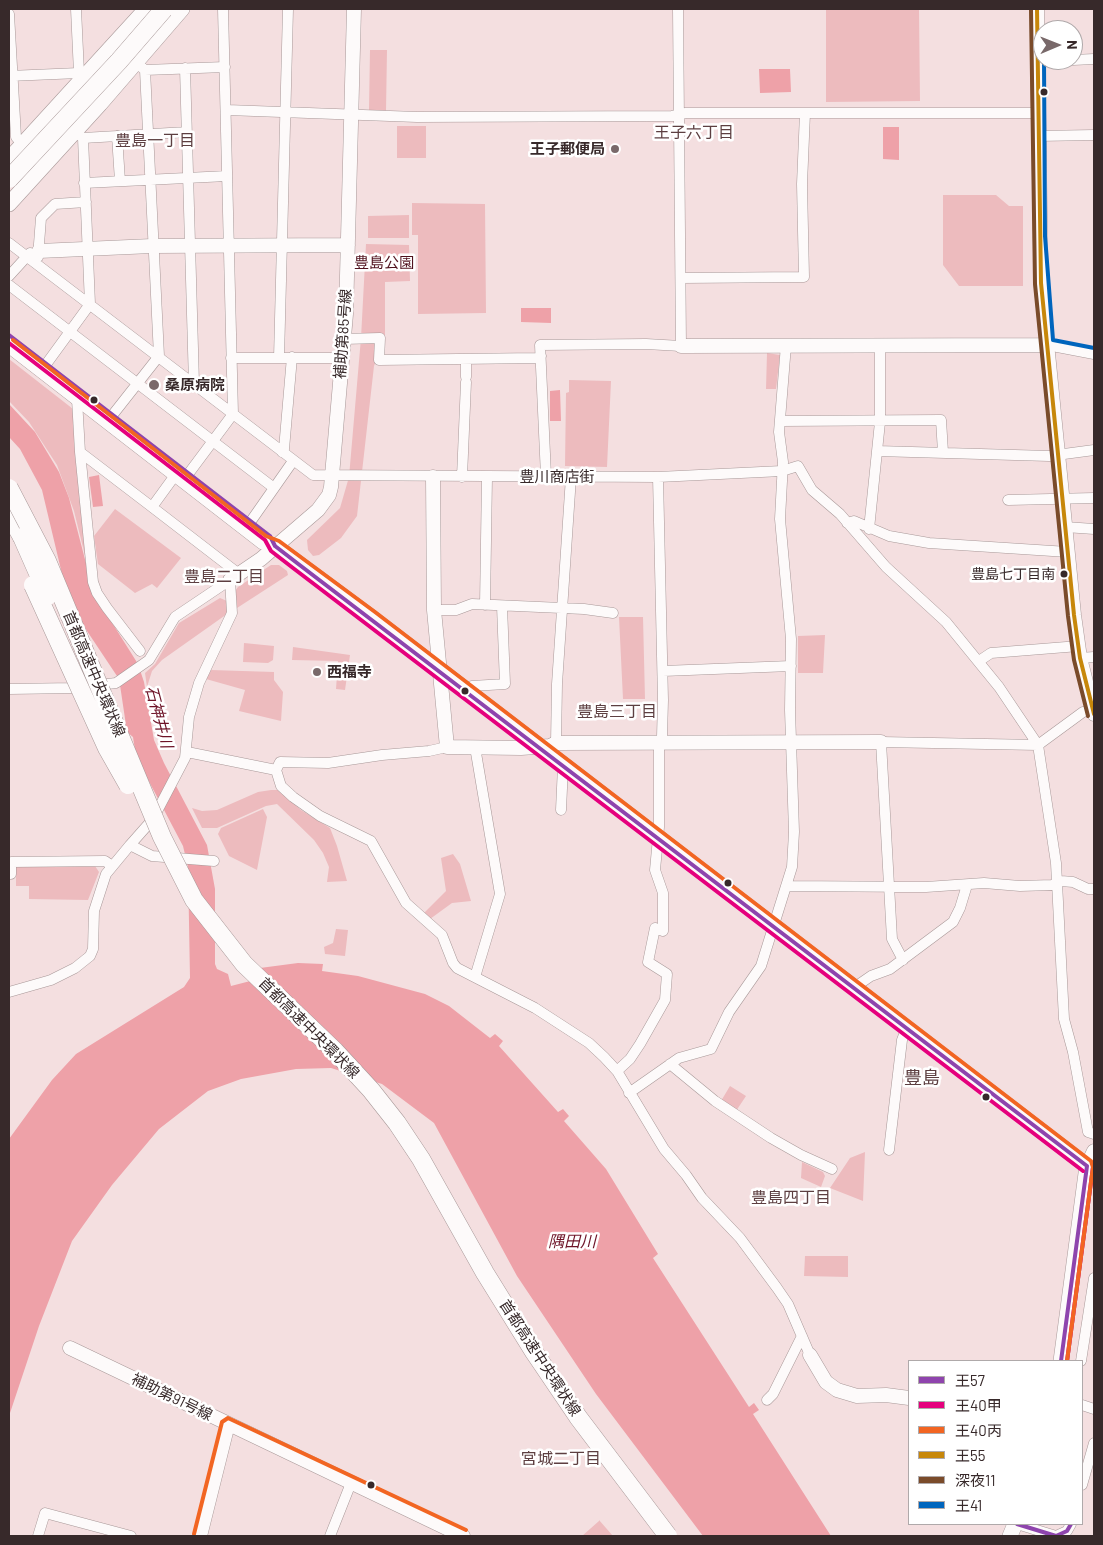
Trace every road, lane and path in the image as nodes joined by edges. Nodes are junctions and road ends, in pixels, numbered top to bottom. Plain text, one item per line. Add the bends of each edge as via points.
1 (76, 9) edge
2 (146, 9) edge
3 (157, 9) edge
4 (164, 9) edge
5 (182, 9) edge
6 (223, 9) edge
7 (288, 9) edge
8 (354, 9) edge
9 (678, 9) edge
10 (9, 14) edge
11 (10, 44) edge
12 (141, 67) junction
13 (225, 67) junction
14 (185, 68) junction
15 (1038, 70) edge
16 (85, 73) junction
17 (11, 76) edge
18 (124, 78) junction
19 (100, 104) junction
20 (11, 110) edge
21 (227, 110) junction
22 (286, 112) junction
23 (805, 113) junction
24 (1038, 113) junction
25 (679, 114) junction
26 (352, 115) junction
27 (187, 132) junction
28 (146, 134) junction
29 (80, 135) junction
30 (1094, 135) edge
31 (117, 136) junction
32 (1038, 136) junction
33 (22, 144) junction
34 (9, 158) edge
35 (227, 176) junction
36 (188, 178) junction
37 (148, 180) junction
38 (120, 181) junction
39 (84, 183) junction
40 (10, 188) edge
41 (86, 202) junction
42 (9, 243) edge
43 (282, 244) junction
44 (189, 245) junction
45 (230, 245) junction
46 (348, 245) junction
47 (152, 246) junction
48 (88, 248) junction
49 (34, 257) junction
50 (9, 276) edge
51 (681, 278) junction
52 (9, 285) edge
53 (90, 304) junction
54 (70, 332) junction
55 (9, 335) edge
56 (344, 339) junction
57 (1047, 344) junction
58 (9, 345) edge
59 (880, 345) junction
60 (681, 346) junction
61 (786, 346) junction
62 (1094, 354) edge
63 (159, 356) junction
64 (540, 356) junction
65 (231, 358) junction
66 (279, 358) junction
67 (292, 358) junction
68 (342, 358) junction
69 (466, 360) junction
70 (47, 363) junction
71 (137, 383) junction
72 (194, 384) junction
73 (77, 399) junction
74 (233, 414) junction
75 (110, 419) junction
76 (780, 421) junction
77 (880, 422) junction
78 (213, 440) junction
79 (1094, 450) edge
80 (877, 451) junction
81 (80, 452) junction
82 (282, 452) junction
83 (943, 452) junction
84 (1058, 456) junction
85 (293, 461) junction
86 (782, 470) junction
87 (182, 473) junction
88 (546, 476) junction
89 (333, 477) junction
90 (433, 477) junction
91 (462, 477) junction
92 (487, 477) junction
93 (571, 477) junction
94 (658, 477) junction
95 (9, 479) edge
96 (9, 488) edge
97 (274, 488) junction
98 (1062, 498) junction
99 (1094, 498) edge
100 (1008, 500) dead end
101 (152, 507) junction
102 (9, 514) edge
103 (251, 521) junction
104 (847, 523) junction
105 (1065, 527) junction
106 (869, 528) junction
107 (1094, 528) edge
108 (9, 537) edge
109 (276, 546) junction
110 (1068, 552) junction
111 (46, 560) junction
112 (234, 577) junction
113 (485, 605) junction
114 (502, 606) junction
115 (563, 607) junction
116 (434, 610) junction
117 (613, 613) dead end
118 (140, 651) dead end
119 (1084, 654) edge
120 (979, 661) junction
121 (791, 666) junction
122 (440, 670) junction
123 (663, 672) junction
124 (9, 689) edge
125 (466, 690) junction
126 (1094, 711) edge
127 (790, 741) junction
128 (881, 742) junction
129 (556, 743) junction
130 (660, 743) junction
131 (1038, 745) junction
132 (537, 746) junction
133 (447, 747) junction
134 (475, 747) junction
135 (186, 755) junction
136 (563, 766) junction
137 (276, 770) junction
138 (128, 785) junction
139 (561, 810) dead end
140 (657, 838) junction
141 (130, 845) junction
142 (214, 861) dead end
143 (112, 866) junction
144 (9, 874) edge
145 (1057, 883) junction
146 (786, 886) junction
147 (967, 886) junction
148 (890, 887) junction
149 (1094, 890) edge
150 (773, 925) junction
151 (903, 960) junction
152 (475, 977) junction
153 (855, 987) junction
154 (9, 992) edge
155 (907, 1027) junction
156 (670, 1064) junction
157 (617, 1070) junction
158 (629, 1093) junction
159 (1094, 1134) edge
160 (889, 1150) dead end
161 (1094, 1151) edge
162 (1087, 1166) junction
163 (832, 1169) dead end
164 (1094, 1278) edge
165 (802, 1336) junction
166 (70, 1348) dead end
167 (810, 1355) joint
168 (1061, 1360) edge
169 (1081, 1360) edge
170 (908, 1398) edge
171 (767, 1400) dead end
172 (228, 1424) junction
173 (1094, 1443) edge
174 (1083, 1482) edge
175 (351, 1483) junction
176 (1019, 1525) edge
177 (1070, 1525) edge
178 (444, 1532) edge
179 (38, 1536) edge
180 (131, 1536) edge
181 (200, 1536) edge
182 (330, 1536) edge
183 (464, 1536) edge
184 (663, 1536) edge
185 (668, 1536) edge
186 (1056, 1536) edge

1 - 16 street
2 - 16 main road
3 - 40 highway, bridge
4 - 40 highway, bridge
5 - 12 main road
6 - 13 street
7 - 22 street
8 - 26 street, 補助第85号線
9 - 25 street
10 - 11 street
11 - 17 street
12 - 14 street
12 - 18 main road
12 - 28 street
13 - 14 street
13 - 21 street
14 - 27 street
15 - 24 street
16 - 17 street
16 - 18 main road via 103,82
16 - 19 main road
16 - 33 main road
17 - 20 street
18 - 19 main road
19 - 29 main road
20 - 33 street via 16,137
21 - 22 street
21 - 35 street
22 - 26 street
22 - 43 street
23 - 24 street
23 - 25 street
23 - 51 street via 802,184 804,277
24 - 32 street
25 - 26 street
25 - 51 street
26 - 46 street, 補助第85号線
27 - 28 street
27 - 36 street
28 - 31 street
28 - 37 street
29 - 31 street
29 - 39 street
29 - 40 main road
30 - 32 street
31 - 38 street
32 - 57 street via 1039,236
33 - 34 main road
35 - 36 street
35 - 45 street
36 - 37 street
36 - 44 street
37 - 38 street
37 - 47 street
38 - 39 street
39 - 41 street
41 - 48 street
41 - 49 street via 56,204 41,218
42 - 49 street, 豊川商店街
43 - 45 street
43 - 46 street
43 - 66 street
44 - 45 street
44 - 47 street
44 - 72 street
45 - 65 street
46 - 56 street, 補助第85号線
47 - 48 street
47 - 63 street
48 - 49 street
48 - 53 street
49 - 50 street
49 - 53 street, 豊川商店街
51 - 60 street
52 - 54 street
53 - 54 street
53 - 63 street, 豊川商店街
54 - 70 street
54 - 71 street
55 - 70 main road
56 - 68 street, 補助第85号線
56 - 69 street via 380,338 379,360
57 - 59 street
57 - 62 street
57 - 84 street
58 - 73 main road
59 - 61 street
59 - 77 street
60 - 61 street
60 - 64 street via 540,345
61 - 76 street
63 - 71 street
63 - 72 street, 豊川商店街
64 - 69 street
64 - 88 street
65 - 66 street
65 - 74 street
66 - 67 street
67 - 68 street
67 - 82 street
68 - 89 street, 補助第85号線
69 - 91 street
70 - 75 main road
71 - 75 street
71 - 78 street
72 - 74 street, 豊川商店街
73 - 75 main road
73 - 81 street
74 - 78 street
74 - 82 street, 豊川商店街
75 - 87 main road
76 - 77 street
76 - 86 street
77 - 80 street
77 - 83 street via 942,420
78 - 87 street
78 - 97 street
79 - 84 street
80 - 83 street
80 - 106 street
81 - 101 street
81 - 118 street via 96,593
82 - 85 street, 豊川商店街
83 - 84 street
84 - 98 street
85 - 89 street, 豊川商店街 via 313,475
85 - 97 street
86 - 94 street, 豊川商店街
86 - 104 street, 豊川商店街 via 798,466 812,490
86 - 121 street via 780,518
87 - 101 street
87 - 103 main road
87 - 109 main road via 263,542
88 - 92 street, 豊川商店街
88 - 93 street, 豊川商店街
89 - 90 street, 豊川商店街
89 - 109 street, 補助第85号線 via 329,495 318,510
90 - 91 street, 豊川商店街
90 - 116 street
91 - 92 street, 豊川商店街
92 - 113 street
93 - 94 street, 豊川商店街
93 - 115 street
94 - 123 street
95 - 111 highway, bridge via 26,508
96 - 111 highway, 首都高速中央環状線, bridge
97 - 103 street
98 - 99 street
98 - 100 street
98 - 105 street
101 - 112 street
102 - 138 highway, 首都高速中央環状線, bridge via 30,555
103 - 109 main road via 270,536
104 - 106 street via 854,521
104 - 120 street via 886,567 946,622
105 - 107 street
105 - 110 street
106 - 110 street via 888,536 929,543
108 - 138 highway, bridge via 107,748
109 - 112 street, 補助第85号線
109 - 122 main road
110 - 119 street
111 - 185 highway, 首都高速中央環状線, bridge via 162,837 194,900 244,964 335,1051 397,1123 534,1352 578,1417
112 - 124 street via 175,618 144,665 116,683 74,688
112 - 135 street via 232,613 199,683 190,716
113 - 114 street
113 - 116 street
114 - 115 street
114 - 125 street via 504,684 472,686
115 - 117 street
115 - 129 street
116 - 122 street
119 - 120 street via 991,653
119 - 126 street
120 - 131 street
121 - 123 street
121 - 127 street
122 - 125 main road
122 - 133 street
123 - 130 street
125 - 132 main road
126 - 131 street via 1083,712
127 - 128 street
127 - 130 street
127 - 146 street via 794,832 792,867
128 - 131 street
128 - 148 street
129 - 130 street
129 - 132 street
130 - 140 street
131 - 145 street
132 - 134 street
132 - 136 main road
133 - 134 street
133 - 137 street via 429,752 382,754 328,763 280,762
134 - 152 street via 500,894
135 - 137 street
135 - 141 street via 160,808
136 - 139 street
136 - 140 main road
137 - 152 street via 281,786 293,798 320,816 371,841 406,903 442,935 455,966
138 - 184 highway, 首都高速中央環状線, bridge via 168,865 214,934 259,984 338,1059 394,1125 541,1370
140 - 150 main road
140 - 157 street via 655,870 663,893 663,931 655,928 648,962 667,974 665,1000 630,1059
141 - 142 street via 152,856
141 - 143 street
143 - 144 street via 105,861 11,862
143 - 154 street via 96,904 90,956 51,980
145 - 147 street via 1020,886 984,882
145 - 149 street via 1073,882
145 - 159 street via 1064,1019 1088,1132
146 - 148 street
146 - 150 street
147 - 148 street
147 - 151 street via 953,922
148 - 151 street via 892,939
150 - 153 main road
150 - 156 street via 761,966 729,1012 711,1049 684,1056
151 - 153 street
152 - 157 street via 561,1024 589,1043
153 - 155 main road
155 - 160 street via 902,1040
155 - 162 main road
156 - 158 street
156 - 163 street via 715,1101 771,1138
157 - 158 street
158 - 165 street via 664,1149 702,1198 740,1238 777,1288
161 - 162 street
162 - 168 main road
164 - 169 street
165 - 167 street
165 - 171 street
166 - 172 street, 補助第91号線
167 - 170 street via 826,1382 837,1390 857,1396
172 - 175 street, 補助第91号線
172 - 181 street
173 - 174 street
175 - 178 street, 補助第91号線
175 - 182 street
176 - 186 street
177 - 186 street via 1067,1531
178 - 183 street, 補助第91号線
179 - 180 street via 45,1514

